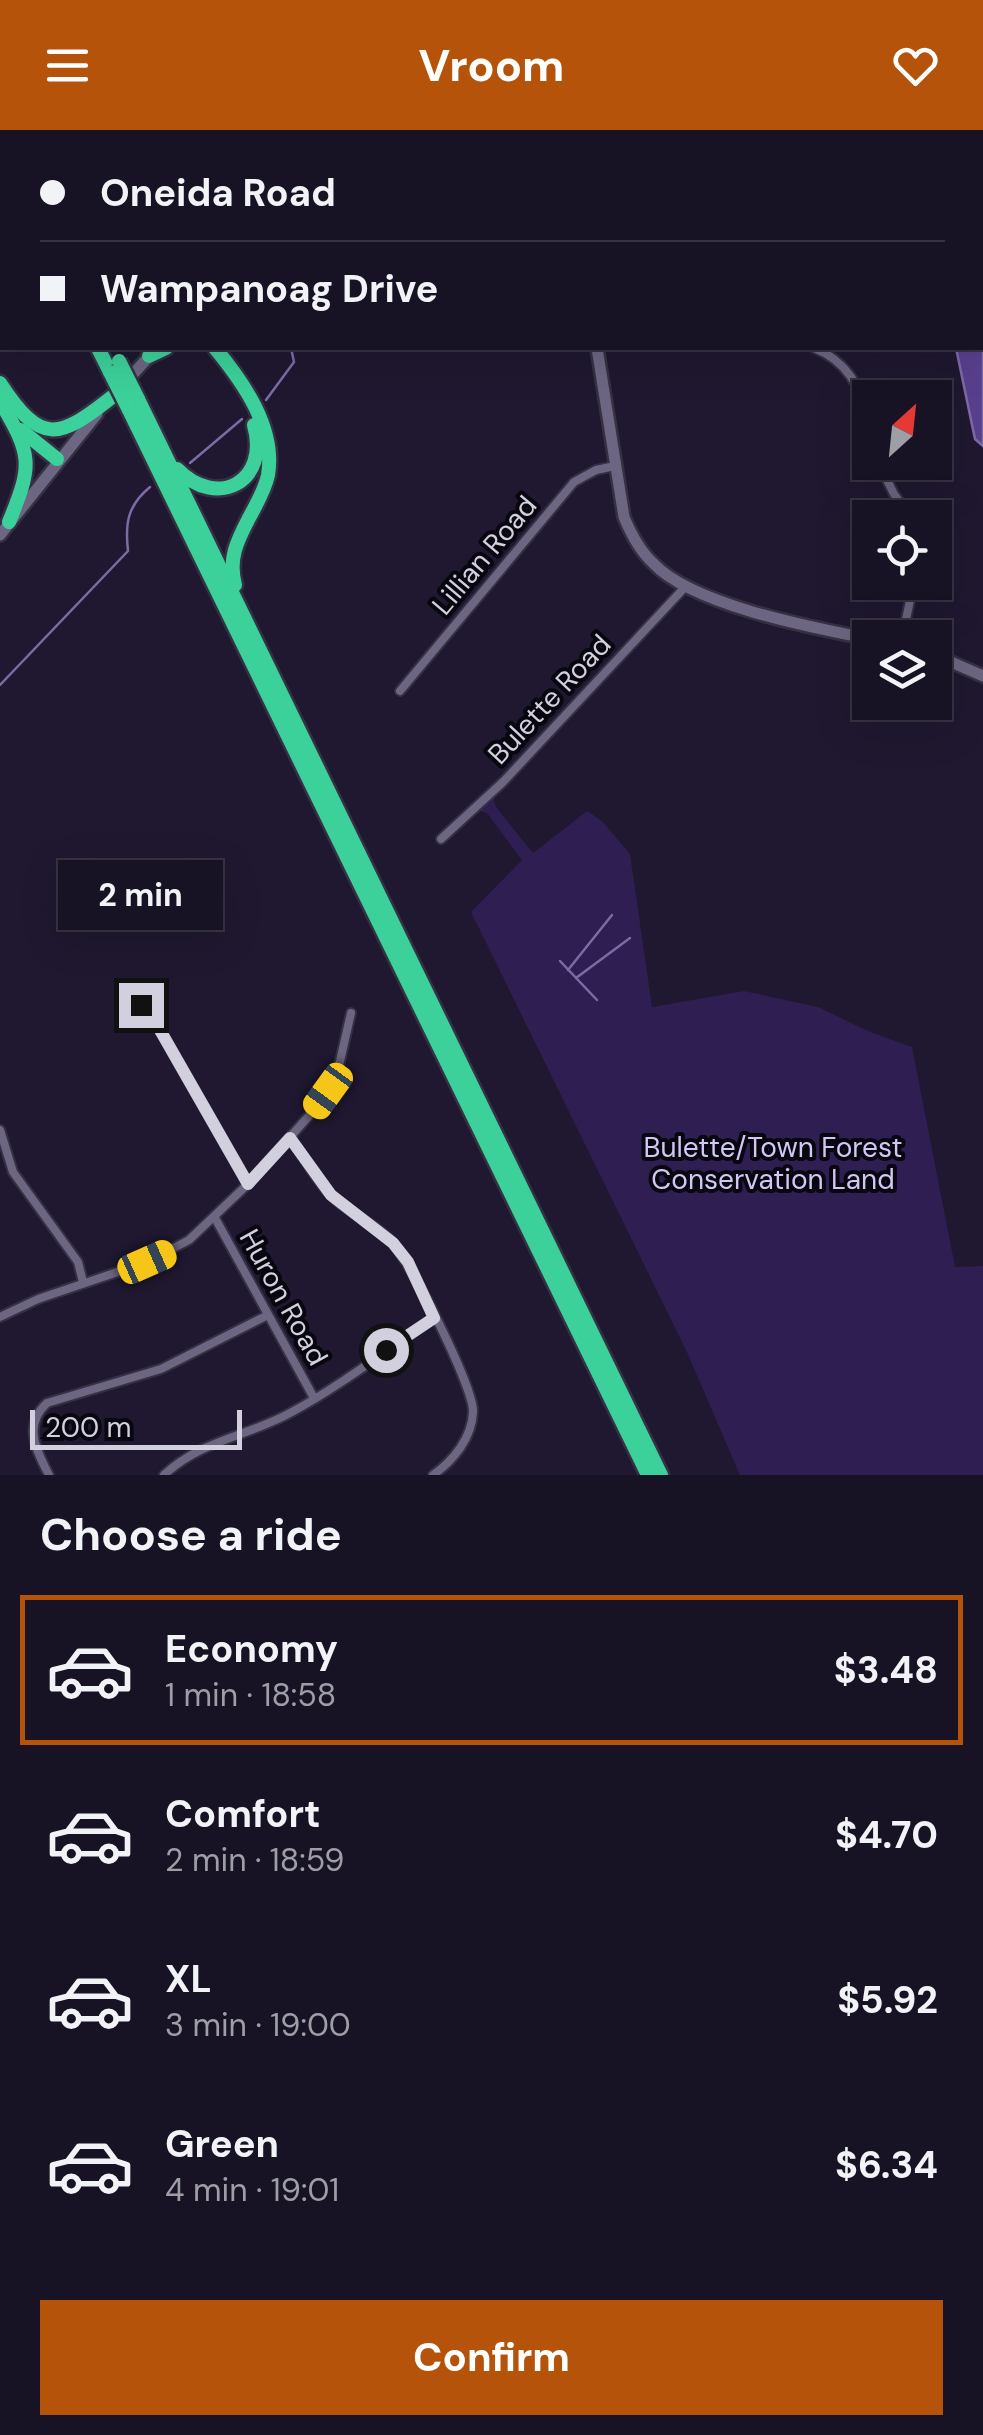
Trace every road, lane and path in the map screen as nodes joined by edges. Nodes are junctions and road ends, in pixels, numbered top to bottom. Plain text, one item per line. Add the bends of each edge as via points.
1 (203, 350) edge
2 (218, 350) edge
3 (596, 350) edge
4 (819, 350) edge
5 (152, 352) edge
6 (114, 360) edge
7 (852, 380) edge
8 (0, 384) edge
9 (112, 397) junction
10 (0, 401) edge
11 (133, 404) junction
12 (10, 418) junction
13 (32, 422) junction
14 (166, 456) junction
15 (57, 459) junction
16 (615, 466) junction
17 (4, 528) edge
18 (193, 529) junction
19 (686, 586) junction
20 (241, 610) junction
21 (852, 635) edge
22 (952, 663) edge
23 (983, 676) edge
24 (400, 691) dead end
25 (441, 838) dead end
26 (141, 1005) dead end
27 (352, 1013) dead end
28 (0, 1130) edge
29 (290, 1138) junction
30 (248, 1184) junction
31 (215, 1218) junction
32 (84, 1282) junction
33 (268, 1315) junction
34 (0, 1317) edge
35 (434, 1318) junction
36 (314, 1398) junction
37 (49, 1475) edge
38 (164, 1475) edge
39 (433, 1475) edge
40 (648, 1475) edge
41 (662, 1475) edge

1 - 14 highway via 244,402 257,437 256,460 242,480 213,489 195,484
2 - 20 highway via 258,414 268,445 263,490 232,555
3 - 16 street
4 - 7 street via 844,366
5 - 9 street
6 - 11 highway, bridge
8 - 13 highway
9 - 13 highway via 68,428 48,430
9 - 15 street
10 - 12 highway
11 - 14 highway
11 - 18 highway
12 - 15 highway
12 - 17 highway via 27,466
13 - 15 highway
14 - 18 highway
15 - 17 street
16 - 19 street via 628,526 653,564
16 - 24 street, Lillian Road via 574,482
18 - 20 highway
18 - 40 highway
19 - 21 street via 768,616
19 - 25 street, Bulette Road via 503,782
20 - 41 highway
22 - 23 street
26 - 30 street
27 - 29 street via 328,1091
28 - 32 street via 13,1172 78,1262
29 - 30 street
29 - 35 street via 331,1195 393,1243
30 - 31 street
31 - 32 street via 169,1252
31 - 33 street, Huron Road
32 - 34 street
33 - 36 street, Huron Road
33 - 37 street via 161,1370 47,1402 32,1427
35 - 36 street
35 - 39 street via 457,1362 473,1417 461,1446
36 - 38 street via 260,1428 186,1455

